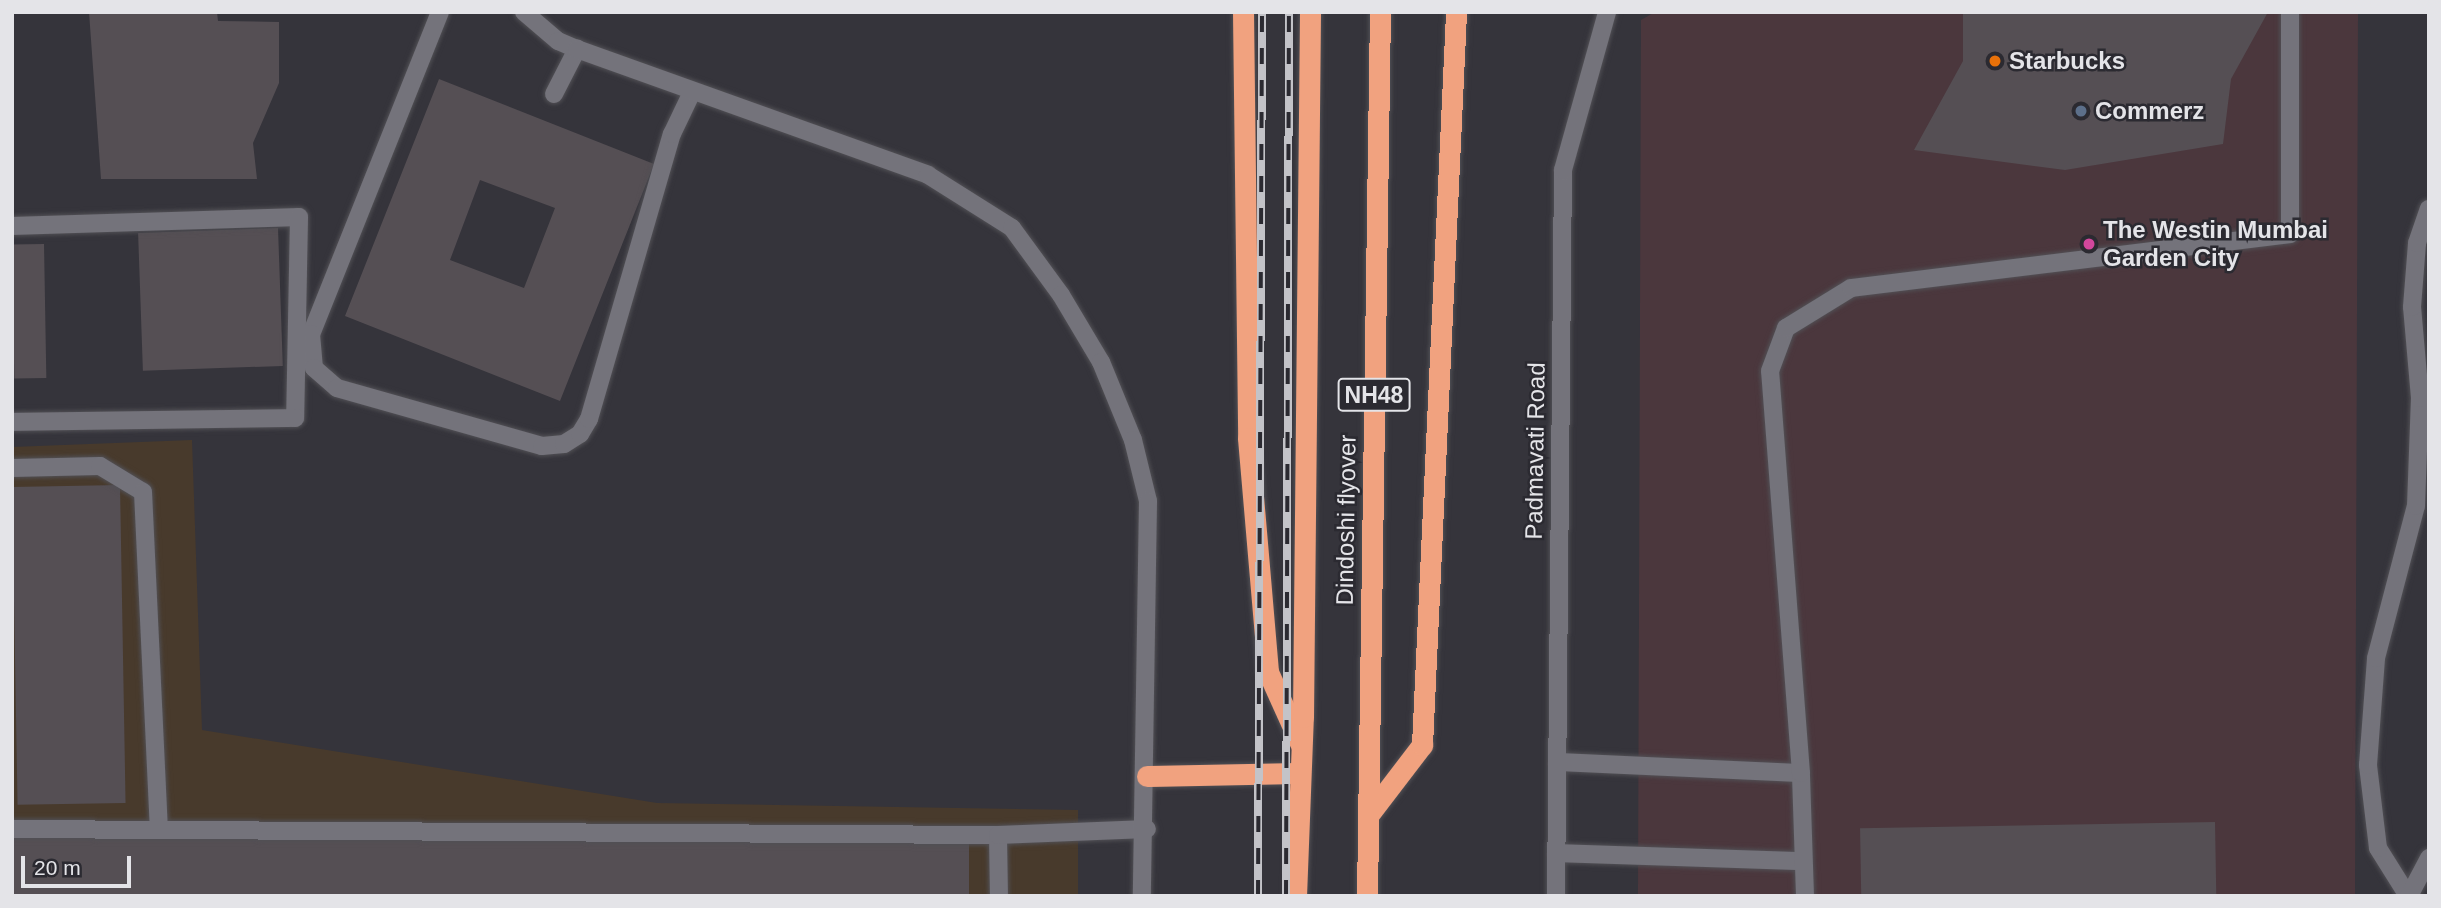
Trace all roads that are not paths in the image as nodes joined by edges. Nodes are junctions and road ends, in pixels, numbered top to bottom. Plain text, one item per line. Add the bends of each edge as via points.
1 (440, 12) edge
2 (524, 12) edge
3 (1243, 12) edge
4 (1310, 12) edge
5 (1380, 12) edge
6 (1456, 12) edge
7 (1607, 12) edge
8 (2290, 12) edge
9 (577, 48) junction
10 (692, 92) junction
11 (554, 94) dead end
12 (2429, 209) edge
13 (12, 226) edge
14 (12, 422) edge
15 (12, 468) edge
16 (1301, 745) junction
17 (1557, 762) junction
18 (1300, 773) junction
19 (1801, 773) junction
20 (1147, 776) junction
21 (1370, 813) junction
22 (12, 829) edge
23 (1147, 829) junction
24 (159, 830) junction
25 (998, 835) junction
26 (1556, 853) junction
27 (2429, 858) edge
28 (1803, 861) junction
29 (999, 896) edge
30 (1142, 896) edge
31 (1296, 896) edge
32 (1367, 896) edge
33 (1556, 896) edge
34 (1805, 896) edge
35 (2409, 896) edge

1 - 10 street via 311,334 314,368 337,388 542,446 564,444 580,434 589,419 672,134
2 - 9 street via 558,41
3 - 16 highway via 1248,438 1268,672
4 - 16 highway, Dindoshi flyover / NH48
5 - 21 highway, Dindoshi flyover / NH48
6 - 21 highway via 1422,745
7 - 17 street, Padmavati Road via 1563,170
8 - 19 street via 2290,234 1851,288 1786,328 1770,371
9 - 10 street
9 - 11 street
10 - 20 street via 928,175 1012,228 1061,295 1101,362 1133,440 1148,501
12 - 35 street via 2417,243 2412,307 2420,398 2416,506 2376,659 2368,765 2378,848
13 - 14 street via 299,217 295,418
15 - 24 street via 100,466 143,492
16 - 18 highway, NH48
17 - 19 street
17 - 26 street, Padmavati Road
18 - 20 highway
18 - 31 highway, NH48
19 - 28 street
20 - 23 street
21 - 32 highway, NH48
22 - 24 street
23 - 25 street
23 - 30 street
24 - 25 street
25 - 29 street
26 - 28 street
26 - 33 street, Padmavati Road
27 - 35 street
28 - 34 street

